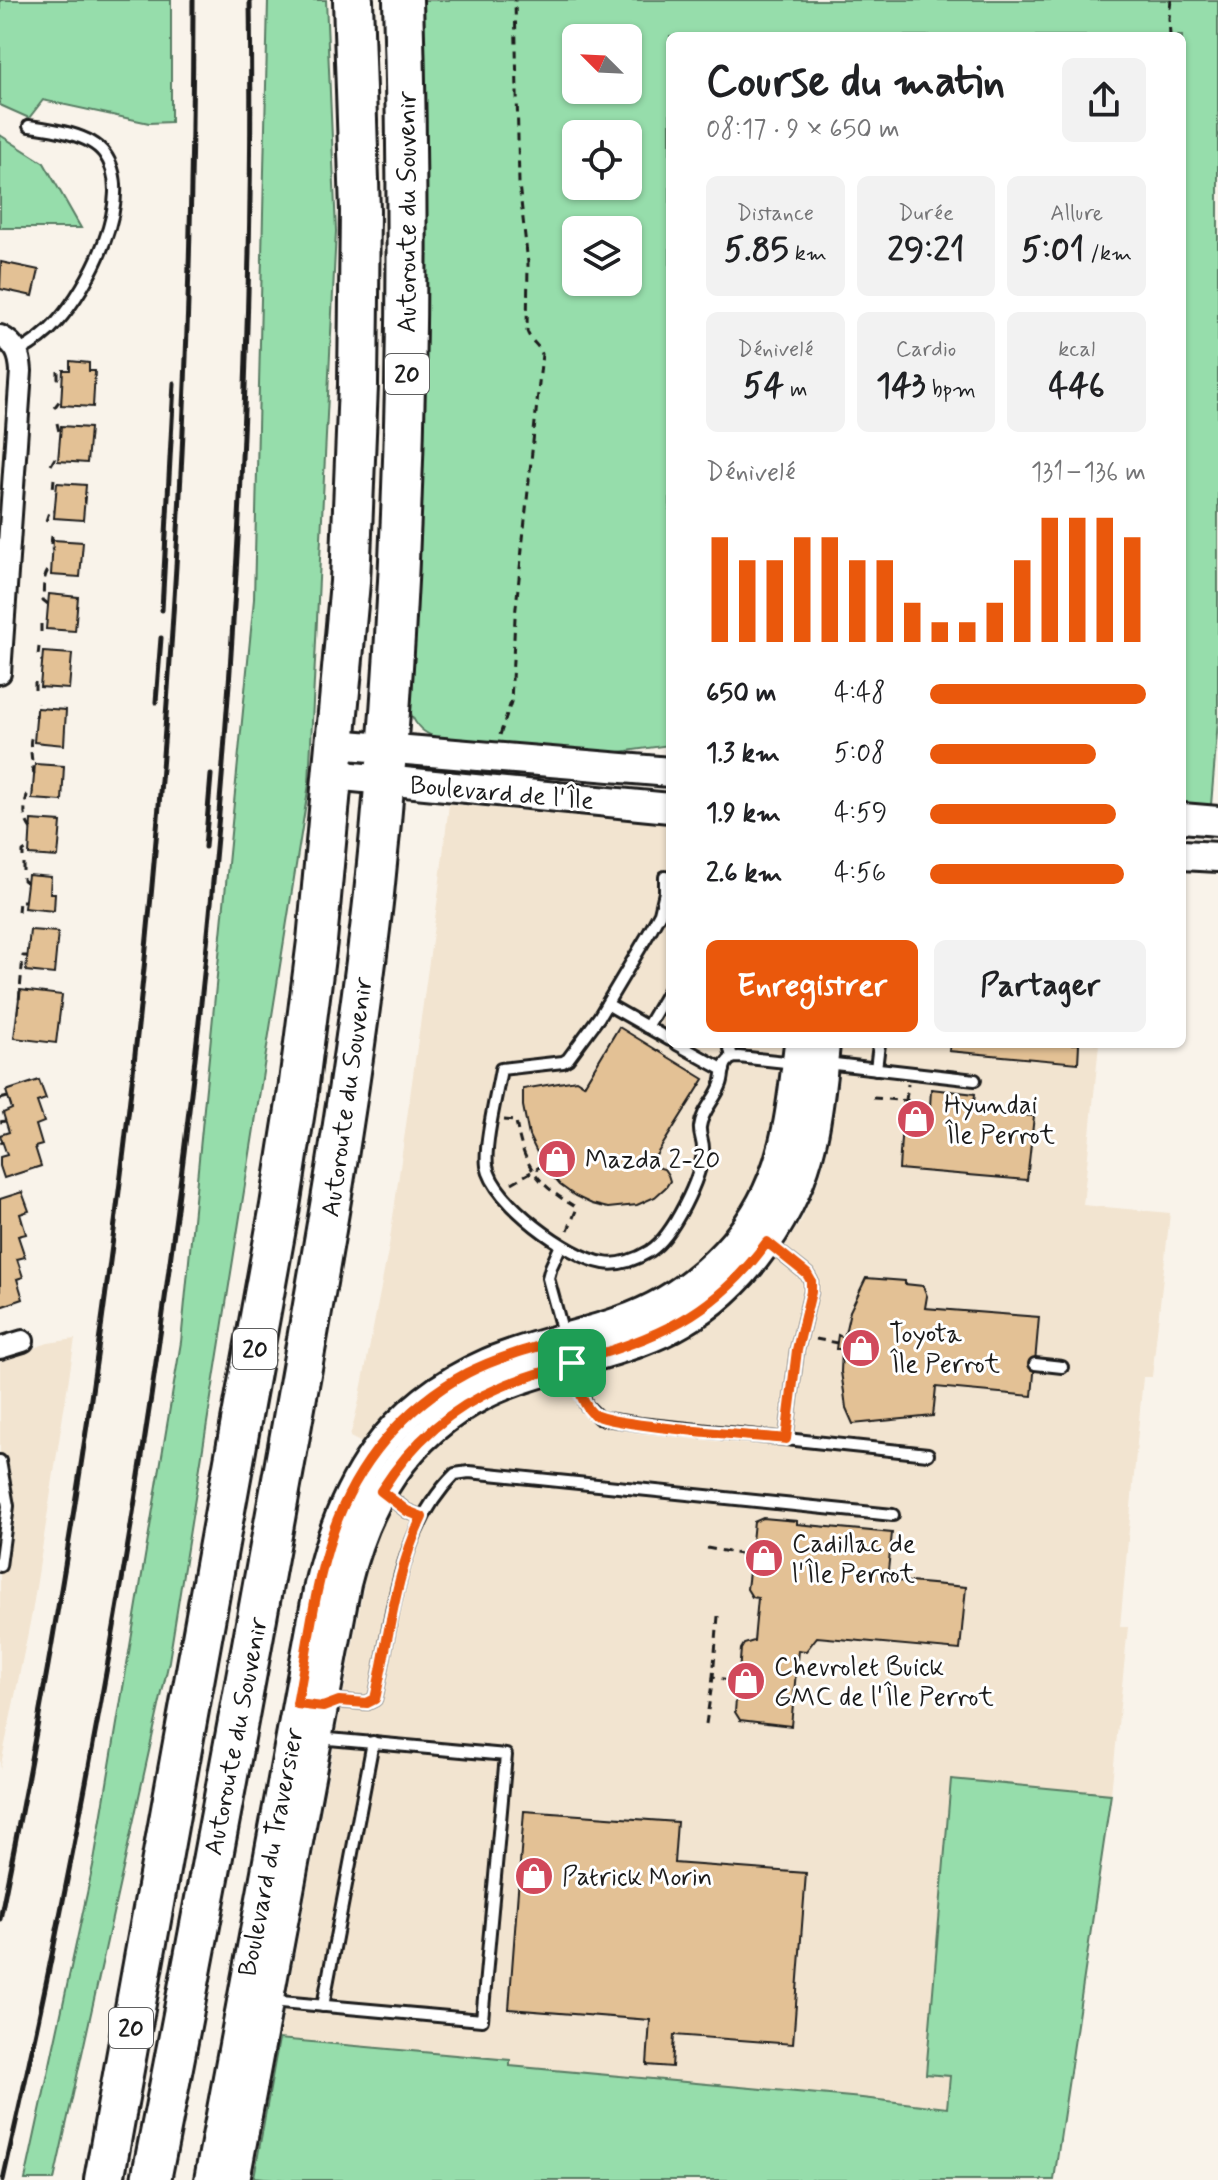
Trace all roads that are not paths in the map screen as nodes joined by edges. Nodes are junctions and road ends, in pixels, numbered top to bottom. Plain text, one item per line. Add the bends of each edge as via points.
1 (353, 0) edge
2 (403, 0) edge
3 (29, 126) dead end
4 (0, 336) edge
5 (18, 352) junction
6 (5, 540) edge
7 (0, 673) edge
8 (334, 760) junction
9 (385, 764) junction
10 (666, 772) edge
11 (666, 807) edge
12 (1186, 818) edge
13 (1218, 821) edge
14 (1186, 855) edge
15 (1218, 857) edge
16 (665, 877) dead end
17 (666, 995) edge
18 (607, 1004) junction
19 (647, 1027) junction
20 (666, 1038) edge
21 (684, 1048) edge
22 (730, 1048) edge
23 (879, 1048) edge
24 (811, 1053) edge
25 (732, 1058) junction
26 (876, 1069) junction
27 (724, 1070) junction
28 (975, 1080) dead end
29 (564, 1240) junction
30 (767, 1242) junction
31 (23, 1341) dead end
32 (0, 1348) edge
33 (568, 1351) junction
34 (1035, 1364) dead end
35 (1062, 1367) dead end
36 (786, 1439) junction
37 (928, 1454) dead end
38 (0, 1461) edge
39 (381, 1491) junction
40 (893, 1515) dead end
41 (422, 1517) junction
42 (0, 1566) edge
43 (310, 1706) junction
44 (304, 1737) junction
45 (373, 1742) junction
46 (268, 2001) junction
47 (323, 2006) junction
48 (104, 2180) edge
49 (151, 2180) edge
50 (209, 2180) edge
51 (235, 2180) edge

1 - 8 highway, Autoroute du Souvenir / 20 via 360,211 358,385 351,567
2 - 9 highway, Autoroute du Souvenir / 20 via 407,346
3 - 5 lane via 64,132 103,151 112,168 113,206 107,235 77,294 42,337
4 - 5 street
5 - 6 street via 21,371
6 - 7 street
8 - 9 street, Boulevard de l'Île
8 - 48 highway, Autoroute du Souvenir / 20 via 313,973 280,1206
9 - 10 street, Boulevard de l'Île via 492,757
9 - 11 street, Boulevard de l'Île
9 - 49 highway, Autoroute du Souvenir / 20 via 362,993 326,1229
12 - 13 street
14 - 15 street
16 - 18 lane via 660,913
17 - 19 lane
18 - 19 lane
18 - 29 lane via 568,1059 501,1069 487,1151 491,1178 519,1213
19 - 20 lane
21 - 27 lane
22 - 25 lane
23 - 26 lane
24 - 25 lane
24 - 26 lane
24 - 30 street, Boulevard du Traversier via 817,1117 805,1165
24 - 33 street, Boulevard du Traversier via 777,1169 755,1214 727,1250 670,1298
25 - 27 lane
26 - 28 lane
27 - 29 lane via 700,1127 703,1153 691,1190 661,1241 616,1264 590,1260
29 - 33 lane via 548,1278
30 - 33 street, Boulevard du Traversier via 721,1293 681,1322 648,1338
30 - 36 lane via 811,1281
31 - 32 street
33 - 36 lane via 586,1405 599,1418
33 - 39 street, Boulevard du Traversier via 459,1409 422,1439
33 - 43 street, Boulevard du Traversier via 506,1356 467,1373 428,1398 380,1446 353,1486 333,1531 319,1585
34 - 35 lane
36 - 37 lane
38 - 42 lane via 8,1506
39 - 41 lane
39 - 43 street, Boulevard du Traversier via 352,1560
40 - 41 lane via 461,1472 434,1497
41 - 43 lane via 400,1578 375,1699
43 - 44 street, Boulevard du Traversier
44 - 45 lane
44 - 46 street, Boulevard du Traversier
44 - 50 street, Boulevard du Traversier
45 - 47 lane
45 - 47 lane via 506,1755 482,2020
46 - 47 lane
46 - 51 street, Boulevard du Traversier

